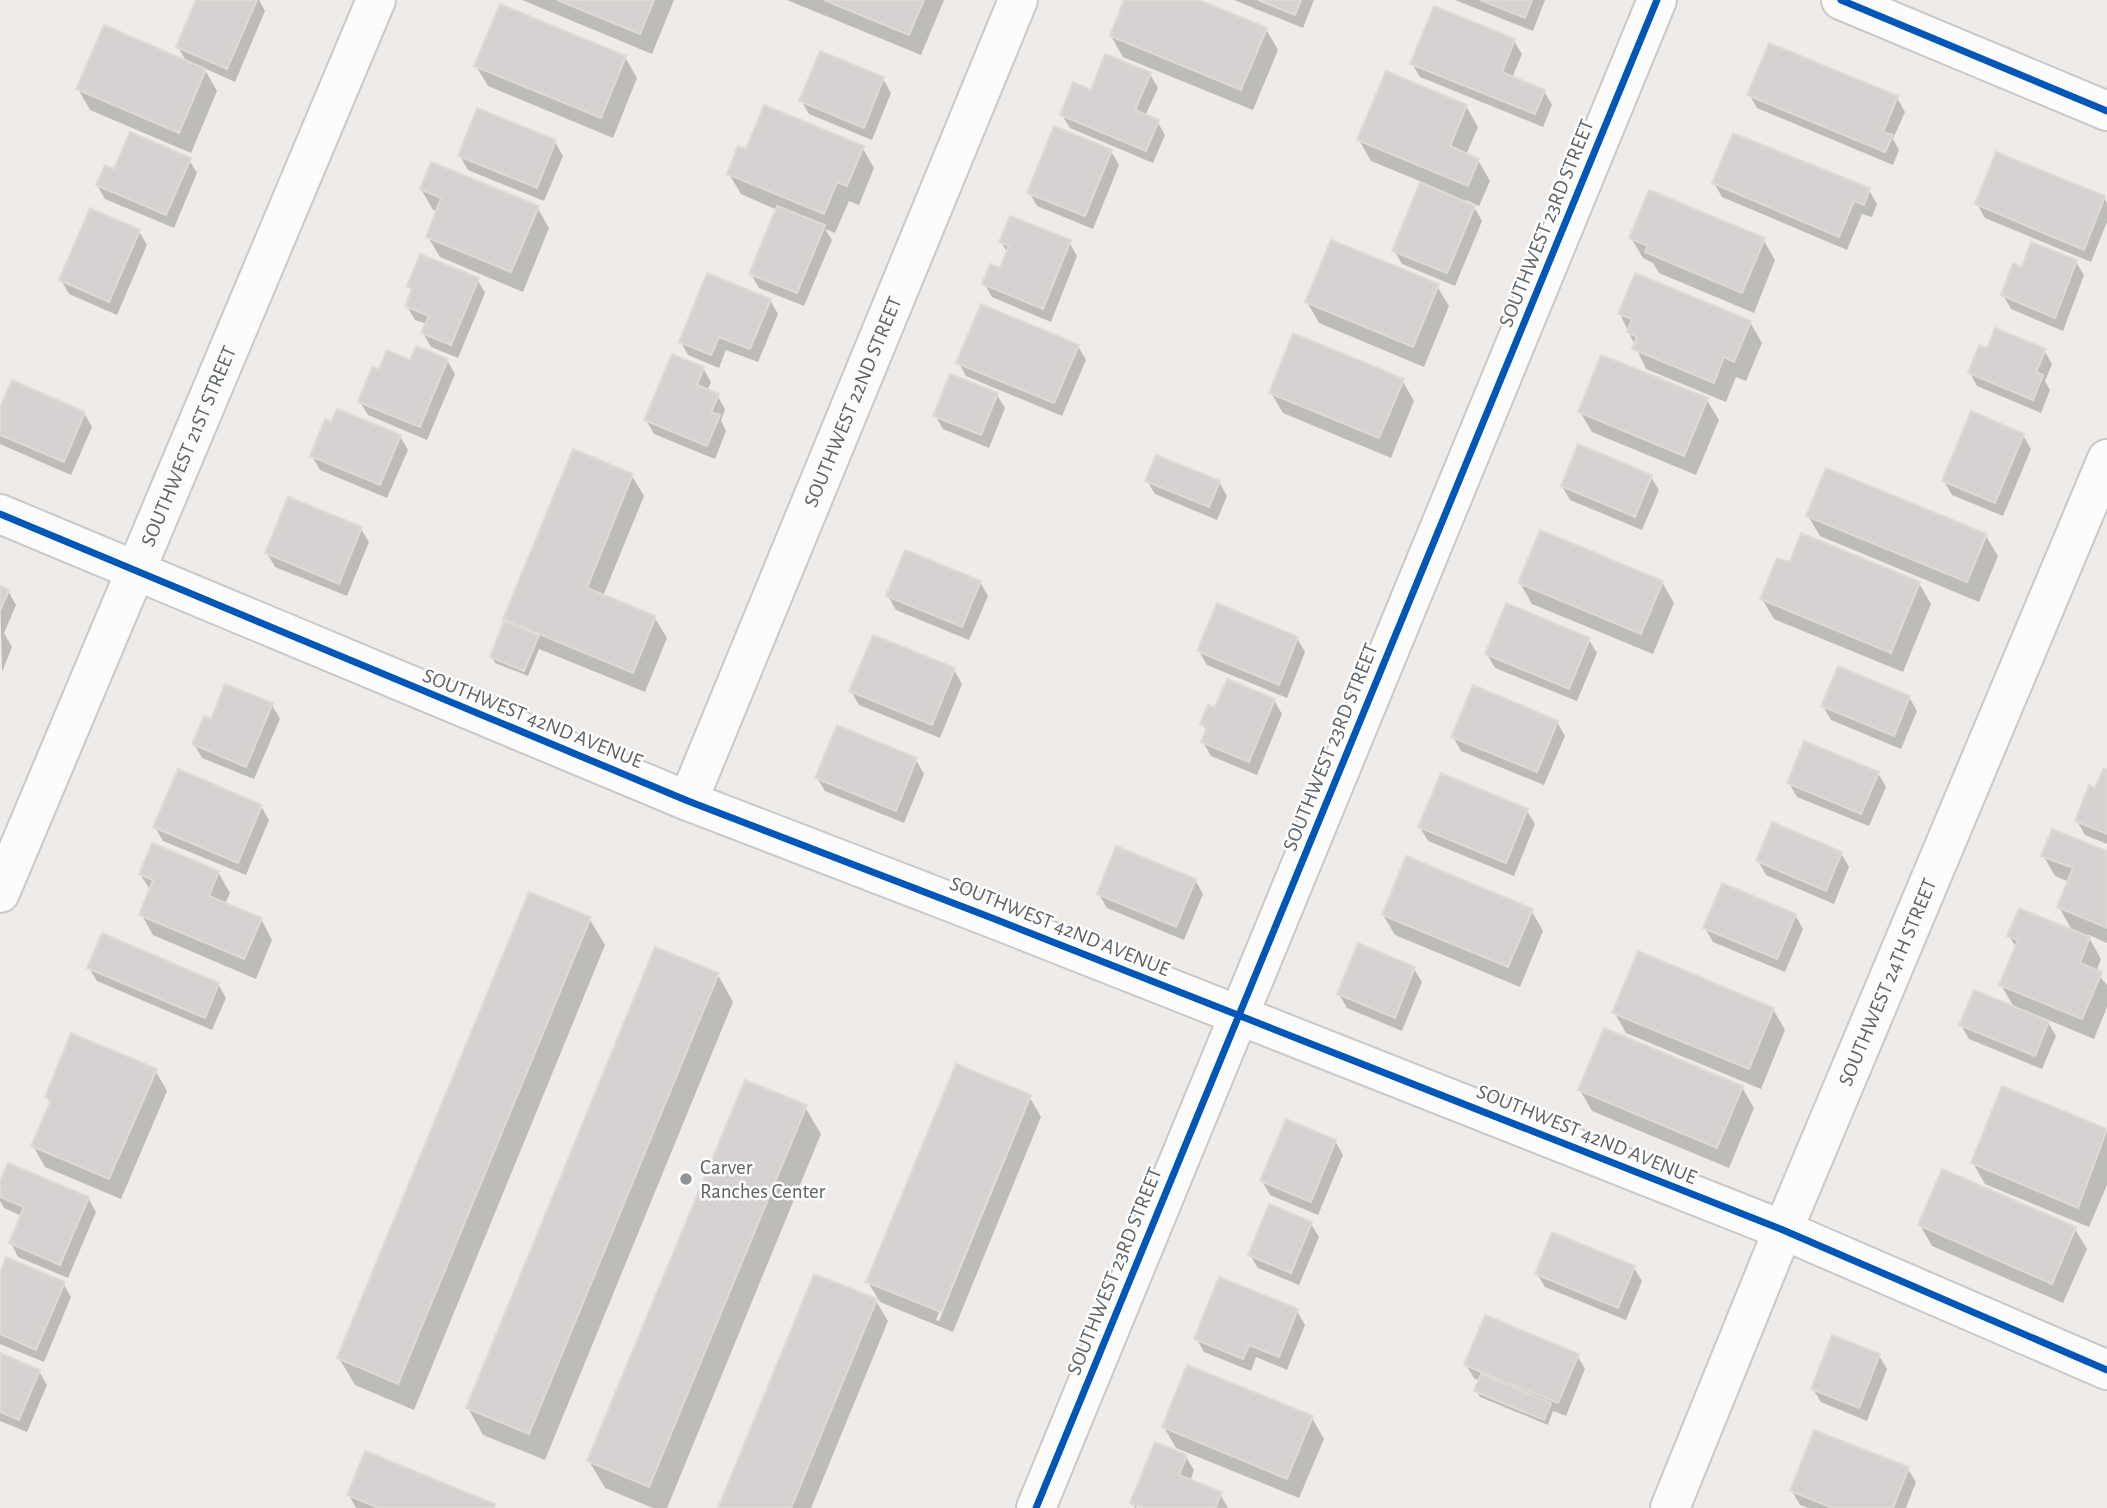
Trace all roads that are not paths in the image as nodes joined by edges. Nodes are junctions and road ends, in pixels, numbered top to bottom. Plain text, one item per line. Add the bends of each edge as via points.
1 (376, 0) edge
2 (1018, 0) edge
3 (1657, 0) edge
4 (1841, 0) edge
5 (2107, 111) edge
6 (2107, 459) edge
7 (0, 514) edge
8 (134, 572) junction
9 (688, 802) junction
10 (0, 893) edge
11 (1238, 1015) junction
12 (1783, 1230) junction
13 (2107, 1370) edge
14 (1036, 1508) edge
15 (1670, 1508) edge

1 - 8 street, SOUTHWEST 21ST STREET
2 - 9 street, SOUTHWEST 22ND STREET
3 - 11 street, SOUTHWEST 23RD STREET
4 - 5 street
6 - 12 street, SOUTHWEST 24TH STREET
7 - 8 street, SOUTHWEST 42ND AVENUE
8 - 9 street, SOUTHWEST 42ND AVENUE
8 - 10 street, SOUTHWEST 21ST STREET
9 - 11 street, SOUTHWEST 42ND AVENUE
11 - 12 street, SOUTHWEST 42ND AVENUE
11 - 14 street, SOUTHWEST 23RD STREET
12 - 13 street, SOUTHWEST 42ND AVENUE
12 - 15 street, SOUTHWEST 24TH STREET

